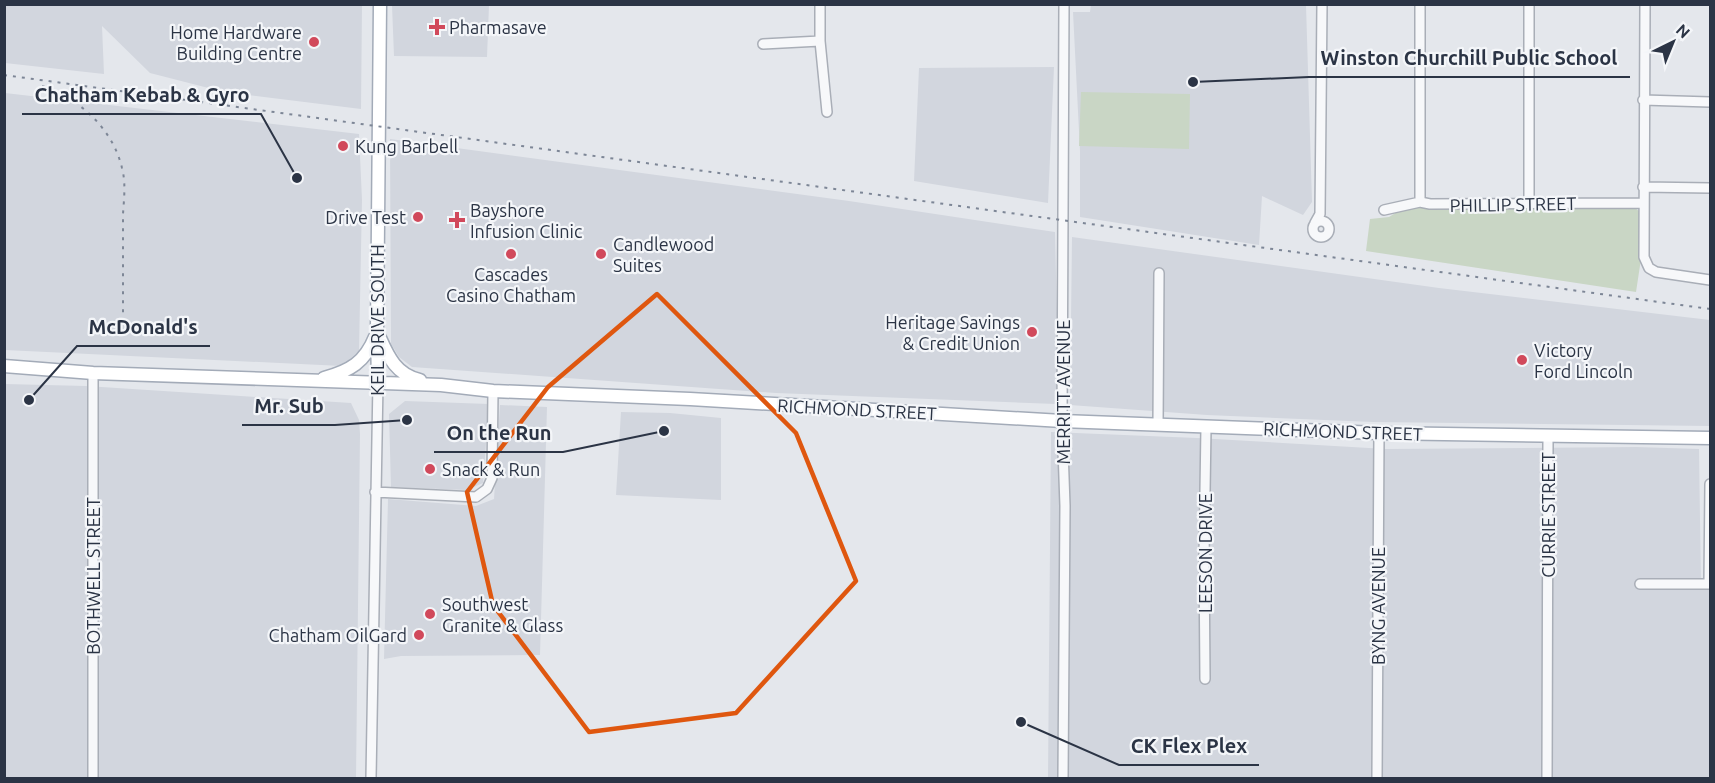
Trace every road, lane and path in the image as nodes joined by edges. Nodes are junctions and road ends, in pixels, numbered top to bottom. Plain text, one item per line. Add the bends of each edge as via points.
1 (380, 4) edge
2 (820, 4) edge
3 (1064, 4) edge
4 (1322, 4) edge
5 (1420, 4) edge
6 (1529, 4) edge
7 (1645, 4) edge
8 (820, 41) junction
9 (763, 44) dead end
10 (1643, 100) junction
11 (1710, 102) edge
12 (827, 112) dead end
13 (1643, 187) junction
14 (1710, 188) edge
15 (1419, 202) junction
16 (1643, 203) junction
17 (1529, 204) junction
18 (1384, 210) dead end
19 (1320, 212) junction
20 (1315, 223) junction
21 (1327, 223) junction
22 (1159, 273) dead end
23 (1710, 280) edge
24 (377, 332) junction
25 (4, 366) edge
26 (93, 373) junction
27 (311, 381) junction
28 (378, 382) junction
29 (441, 385) junction
30 (493, 391) junction
31 (1062, 421) junction
32 (1158, 424) junction
33 (1206, 426) junction
34 (1379, 433) junction
35 (1548, 436) junction
36 (1710, 438) edge
37 (1710, 484) edge
38 (375, 492) junction
39 (1640, 584) dead end
40 (1709, 584) edge
41 (1204, 679) dead end
42 (93, 778) edge
43 (371, 778) edge
44 (1063, 778) edge
45 (1377, 778) edge
46 (1547, 778) edge

1 - 24 main road, KEIL DRIVE SOUTH
2 - 8 street
3 - 31 street, MERRITT AVENUE
4 - 19 street
5 - 15 street
6 - 17 street
7 - 10 street
8 - 9 street
8 - 12 street
10 - 11 street
10 - 13 street
13 - 14 street
13 - 16 street
15 - 17 street, PHILLIP STREET
15 - 18 street, PHILLIP STREET
16 - 17 street, PHILLIP STREET
16 - 23 street via 1644,257 1649,268
19 - 20 street
19 - 21 street
20 - 21 street
20 - 21 street via 1313,231 1321,237 1328,233
22 - 32 street
24 - 27 main road via 370,351 354,367
24 - 28 main road, KEIL DRIVE SOUTH
24 - 29 main road via 395,368 410,378
25 - 26 main road, RICHMOND STREET
26 - 27 main road, RICHMOND STREET
26 - 42 street, BOTHWELL STREET
27 - 28 main road, RICHMOND STREET
28 - 29 main road, RICHMOND STREET
28 - 38 street, KEIL DRIVE SOUTH
29 - 30 main road, RICHMOND STREET
30 - 31 main road, RICHMOND STREET
30 - 38 street via 492,478 486,489 476,497
31 - 32 main road, RICHMOND STREET
31 - 44 street, MERRITT AVENUE
32 - 33 main road, RICHMOND STREET
33 - 34 main road, RICHMOND STREET
33 - 41 street, LEESON DRIVE
34 - 35 main road, RICHMOND STREET
34 - 45 street, BYNG AVENUE
35 - 36 main road, RICHMOND STREET
35 - 46 street, CURRIE STREET
37 - 40 street
38 - 43 street, KEIL DRIVE SOUTH
39 - 40 street

